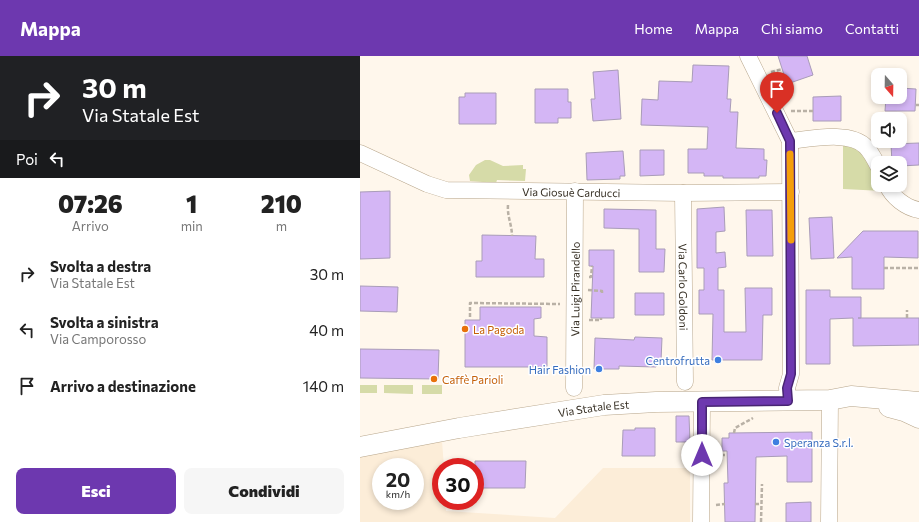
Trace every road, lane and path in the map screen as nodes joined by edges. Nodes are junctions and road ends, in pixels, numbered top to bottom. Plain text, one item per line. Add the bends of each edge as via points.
1 (748, 56) edge
2 (785, 111) dead end
3 (813, 111) dead end
4 (790, 141) junction
5 (360, 153) edge
6 (872, 156) edge
7 (575, 191) junction
8 (791, 192) junction
9 (891, 192) edge
10 (683, 193) junction
11 (508, 199) dead end
12 (919, 210) edge
13 (512, 236) dead end
14 (884, 268) dead end
15 (919, 268) edge
16 (583, 290) dead end
17 (602, 292) dead end
18 (566, 304) dead end
19 (907, 310) dead end
20 (470, 318) dead end
21 (601, 318) dead end
22 (907, 318) dead end
23 (583, 320) dead end
24 (685, 382) dead end
25 (574, 388) dead end
26 (830, 400) junction
27 (788, 401) junction
28 (702, 402) junction
29 (919, 402) edge
30 (754, 415) dead end
31 (919, 418) edge
32 (734, 433) dead end
33 (360, 447) edge
34 (762, 484) dead end
35 (755, 504) dead end
36 (761, 504) junction
37 (701, 522) edge
38 (761, 522) edge
39 (829, 522) edge

1 - 4 street
2 - 3 path
4 - 6 street via 831,137 856,140 866,146
4 - 8 street
5 - 7 street, Via Giosuè Carducci via 446,190
7 - 10 street, Via Giosuè Carducci
7 - 25 street, Via Luigi Pirandello
8 - 10 street, Via Giosuè Carducci
8 - 27 street via 791,374 787,388
9 - 12 street via 904,204
10 - 24 street, Via Carlo Goldoni
11 - 13 path via 507,212
14 - 15 path
16 - 17 path
18 - 20 path via 470,303
19 - 22 path
21 - 23 path
26 - 27 street, Via Statale Est
26 - 29 street, Via Statale Est via 851,396
26 - 31 street, Via Statale Est via 895,408
26 - 39 street
27 - 28 street, Via Statale Est
28 - 33 street, Via Statale Est via 604,405
28 - 37 street
30 - 32 path via 754,418 735,428
34 - 36 path
35 - 36 path
36 - 38 path

